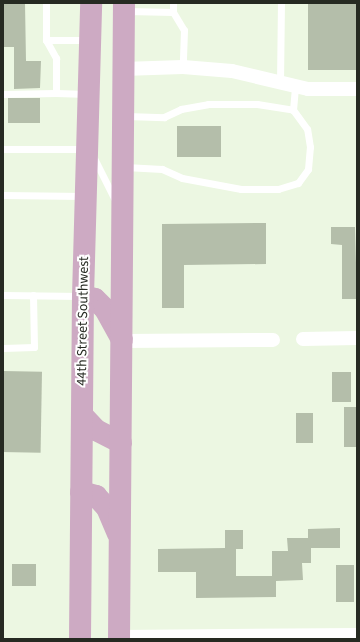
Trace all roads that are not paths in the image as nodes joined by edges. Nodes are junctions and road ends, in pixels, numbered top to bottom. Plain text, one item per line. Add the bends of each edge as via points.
1 (46, 3) edge
2 (91, 3) edge
3 (173, 3) edge
4 (281, 3) edge
5 (124, 7) edge
6 (173, 12) junction
7 (46, 40) junction
8 (90, 40) junction
9 (183, 67) junction
10 (123, 69) junction
11 (280, 82) junction
12 (295, 86) junction
13 (357, 89) edge
14 (56, 93) junction
15 (3, 94) edge
16 (89, 94) junction
17 (293, 110) junction
18 (122, 116) junction
19 (3, 149) edge
20 (88, 149) junction
21 (122, 167) junction
22 (3, 195) edge
23 (86, 196) junction
24 (122, 215) junction
25 (3, 295) edge
26 (33, 295) junction
27 (83, 296) junction
28 (357, 338) edge
29 (303, 339) dead end
30 (272, 340) dead end
31 (122, 341) junction
32 (3, 348) edge
33 (82, 415) junction
34 (121, 443) junction
35 (81, 492) junction
36 (120, 538) junction
37 (357, 636) edge
38 (119, 638) edge
39 (80, 639) edge

1 - 7 lane
2 - 8 main road, 44th Street Southwest
3 - 6 lane
4 - 11 lane
5 - 6 lane
5 - 10 main road
6 - 9 lane via 184,30
7 - 8 lane
7 - 14 lane via 56,58
8 - 16 main road, 44th Street Southwest
9 - 10 street
9 - 11 street via 232,71
10 - 18 main road
11 - 12 street
12 - 13 street via 308,89
12 - 17 lane
14 - 15 lane
14 - 16 lane
16 - 20 main road, 44th Street Southwest
17 - 18 lane via 257,104 208,104 181,109 164,117
17 - 21 lane via 307,129 310,147 308,170 298,183 278,189 241,189 182,178 162,169
18 - 21 main road
19 - 20 lane
20 - 23 main road, 44th Street Southwest
20 - 24 lane via 98,163
21 - 24 main road
22 - 23 lane
23 - 27 main road, 44th Street Southwest
24 - 31 main road
25 - 26 lane
26 - 27 lane
26 - 32 lane via 34,347
27 - 31 main road via 94,299 105,309
27 - 33 main road, 44th Street Southwest
28 - 29 street
30 - 31 street
31 - 34 main road
33 - 34 main road via 96,430
33 - 35 main road, 44th Street Southwest
34 - 36 main road
35 - 36 main road via 96,496
35 - 39 main road, 44th Street Southwest
36 - 38 main road
37 - 38 street

